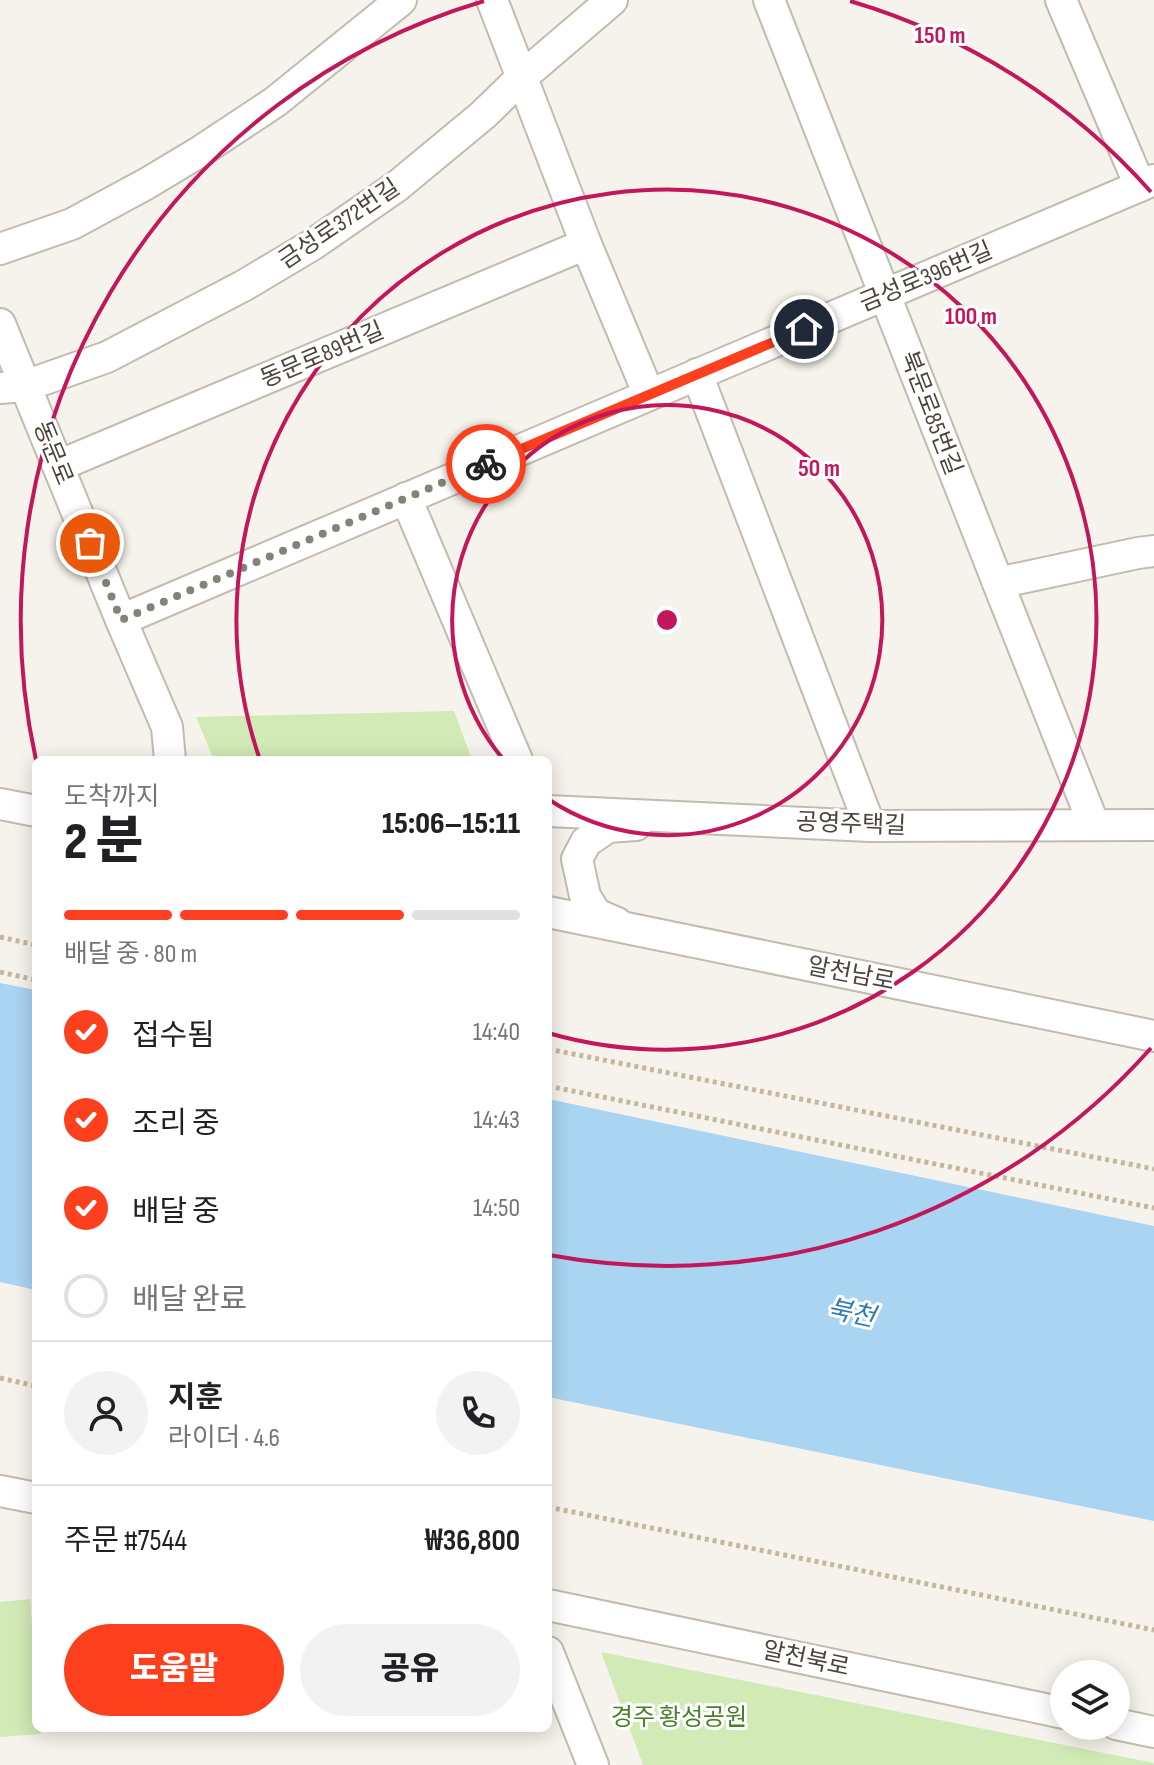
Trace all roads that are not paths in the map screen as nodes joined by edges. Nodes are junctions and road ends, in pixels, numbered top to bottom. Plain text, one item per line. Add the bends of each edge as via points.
1 (401, 0) edge
2 (492, 0) edge
3 (612, 0) edge
4 (769, 0) edge
5 (1061, 0) edge
6 (522, 77) junction
7 (1147, 183) edge
8 (586, 244) junction
9 (0, 249) edge
10 (885, 295) junction
11 (0, 324) edge
12 (697, 374) junction
13 (12, 387) edge
14 (649, 395) junction
15 (58, 466) junction
16 (406, 498) junction
17 (1154, 551) edge
18 (998, 583) junction
19 (121, 620) junction
20 (167, 727) junction
21 (170, 756) edge
22 (176, 756) edge
23 (515, 756) edge
24 (0, 804) edge
25 (32, 810) edge
26 (552, 811) edge
27 (703, 818) junction
28 (1094, 825) junction
29 (1154, 825) edge
30 (870, 826) junction
31 (552, 913) edge
32 (634, 930) junction
33 (1154, 1036) edge
34 (0, 1491) edge
35 (32, 1497) edge
36 (552, 1606) edge
37 (552, 1662) edge
38 (1050, 1710) edge
39 (1130, 1727) edge
40 (1154, 1732) edge
41 (593, 1765) edge

1 - 9 street via 275,102 201,151 72,224
2 - 6 street
3 - 6 street, 금성로372번길
4 - 10 street, 북문로85번길
5 - 7 street
6 - 8 street
6 - 13 street, 금성로372번길 via 396,187 312,245 107,357
7 - 10 street, 금성로396번길
8 - 14 street
8 - 15 street, 동문로89번길
10 - 12 street, 금성로396번길
10 - 18 street, 북문로85번길
11 - 13 street, 동문로
12 - 14 street, 금성로396번길
12 - 30 street
13 - 15 street, 동문로
14 - 16 street, 금성로396번길
15 - 19 street, 동문로
16 - 19 street, 금성로396번길
16 - 23 street
17 - 18 street
18 - 28 street, 북문로85번길
19 - 20 street, 동문로
20 - 21 street, 동문로
20 - 22 street
24 - 25 street
26 - 27 street, 공영주택길
27 - 30 street, 공영주택길
27 - 32 street via 608,827 586,842 577,859 585,896 596,914
28 - 29 street, 공영주택길
28 - 30 street, 공영주택길
31 - 32 street, 알천남로
32 - 33 street, 알천남로
34 - 35 street
36 - 38 street, 알천북로
37 - 41 street
39 - 40 street

